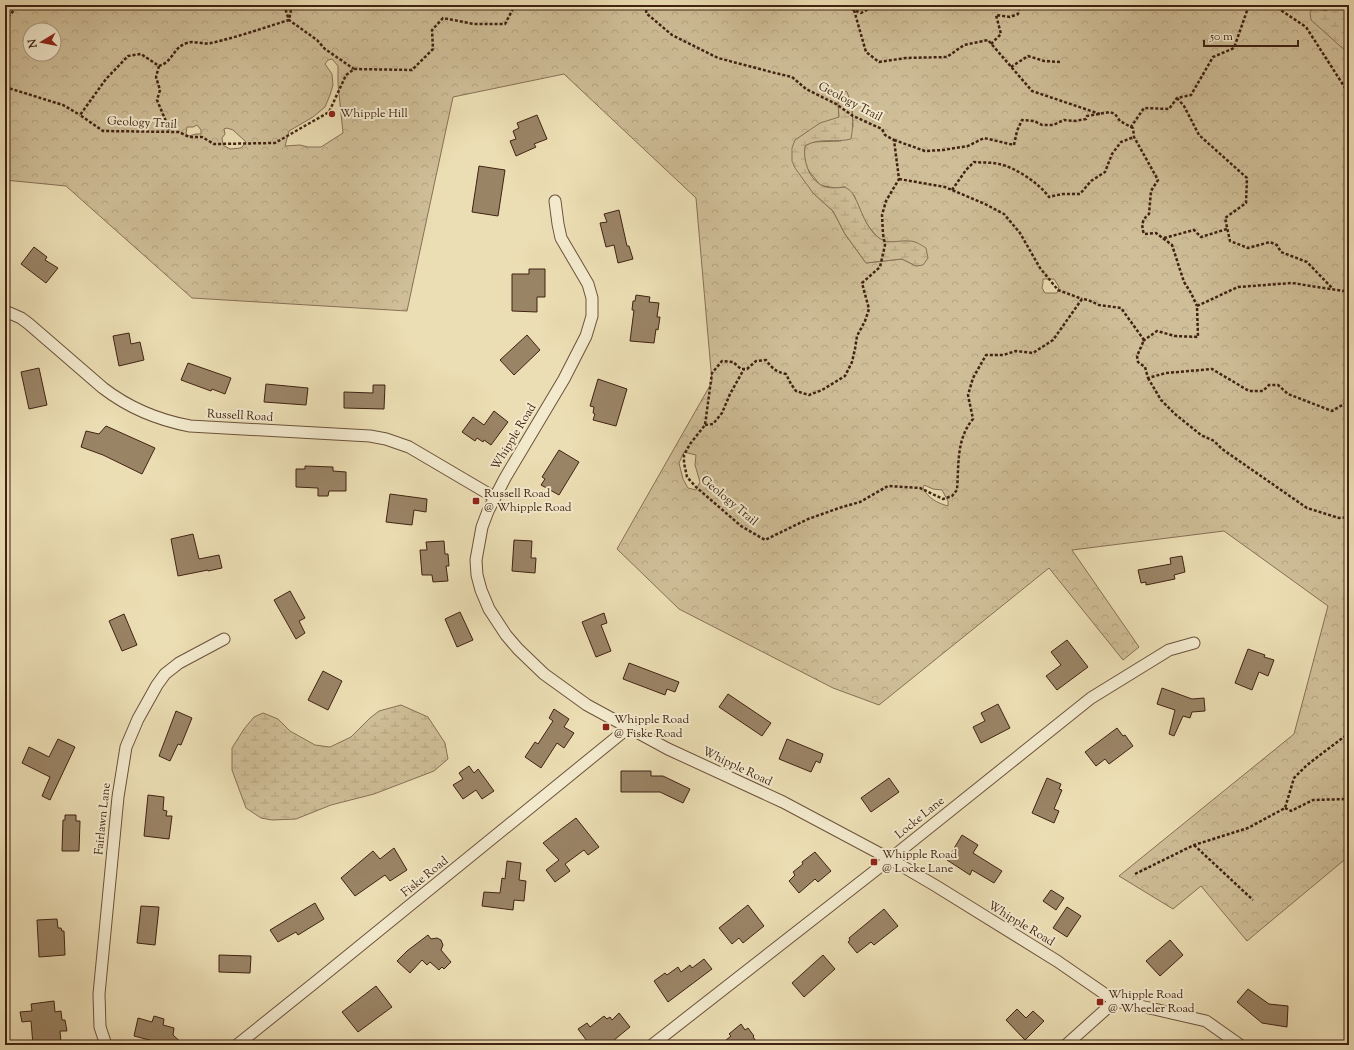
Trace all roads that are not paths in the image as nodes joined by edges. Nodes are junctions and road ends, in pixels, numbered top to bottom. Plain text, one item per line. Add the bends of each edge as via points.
1 (555, 201) dead end
2 (5, 311) edge
3 (494, 497) junction
4 (224, 639) dead end
5 (1194, 643) dead end
6 (628, 728) junction
7 (890, 859) junction
8 (1115, 1001) junction
9 (106, 1045) edge
10 (237, 1045) edge
11 (652, 1045) edge
12 (1066, 1045) edge
13 (1240, 1045) edge

1 - 3 street, Whipple Road via 561,238 586,279 590,291 590,326 564,379
2 - 3 street, Russell Road via 29,324 115,397 154,417 190,426 386,439 410,447
3 - 6 street, Whipple Road via 482,527 476,560 478,582 489,609 506,635 544,674 587,705
4 - 9 street, Fairlawn Lane via 179,663 165,674 138,719 126,747 118,798 99,994 100,1028
5 - 7 street, Locke Lane via 1169,650 1092,698
6 - 7 street, Whipple Road via 783,802
6 - 10 street, Fiske Road
7 - 8 street, Whipple Road via 1057,961
7 - 11 street, Locke Lane
8 - 12 street
8 - 13 street, Whipple Road via 1206,1021

